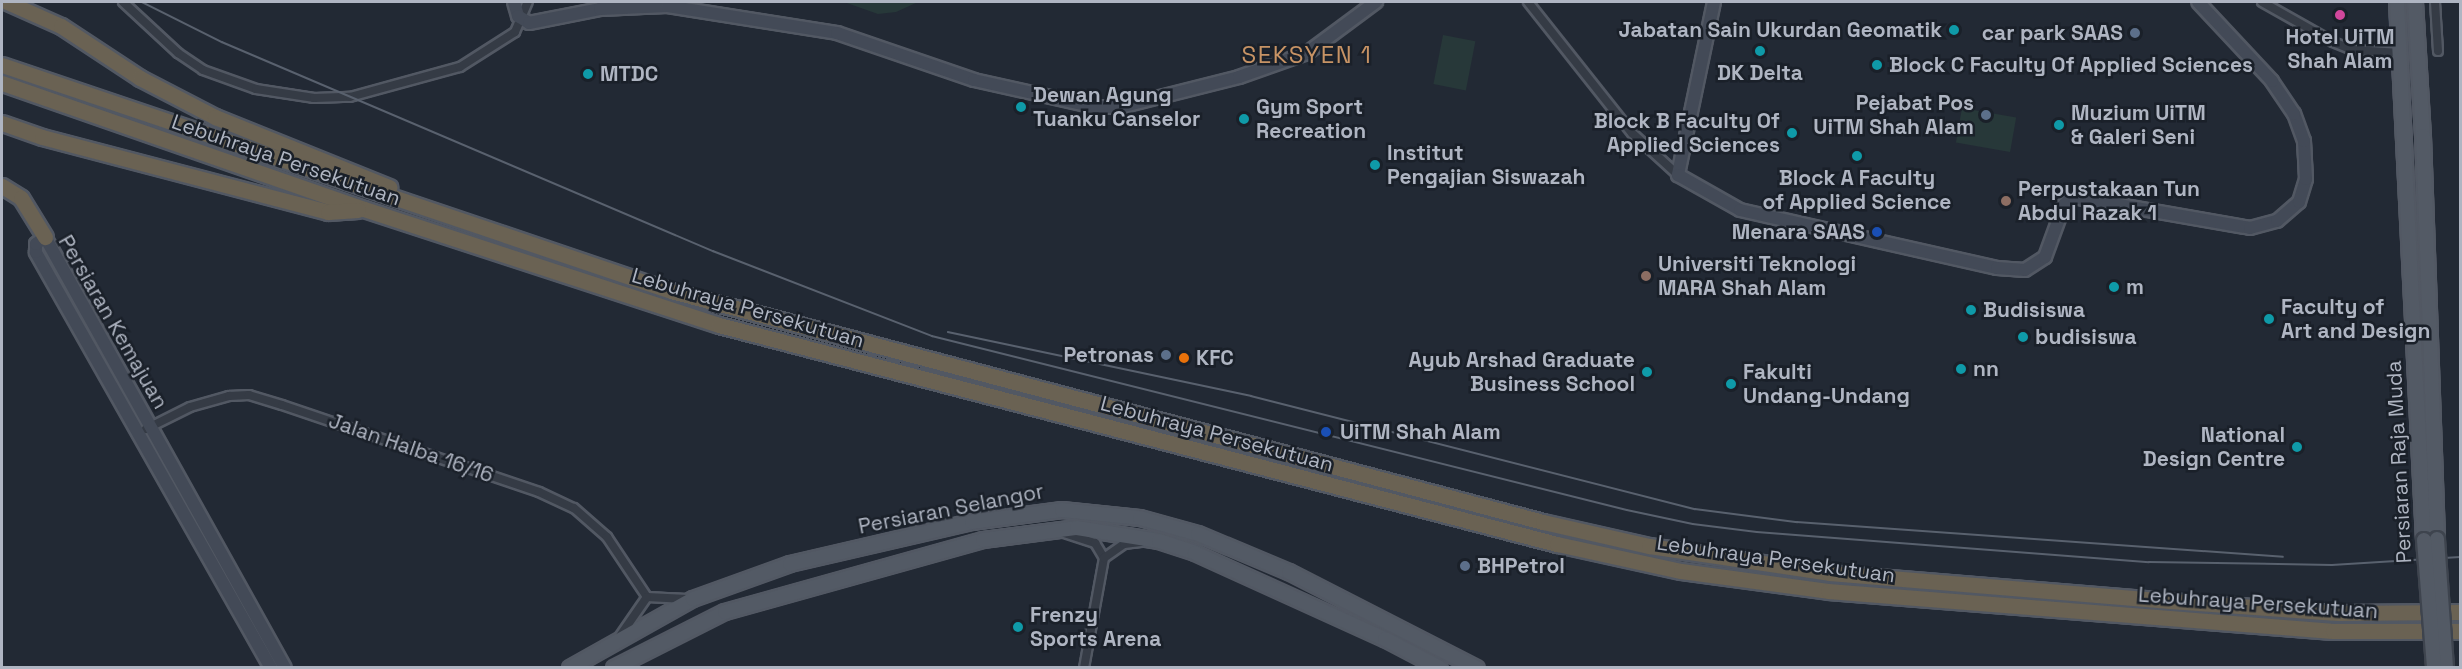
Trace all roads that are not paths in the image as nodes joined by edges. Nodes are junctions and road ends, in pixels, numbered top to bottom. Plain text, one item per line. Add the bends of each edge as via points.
1 (7, 2) edge
2 (22, 2) edge
3 (123, 2) edge
4 (514, 2) edge
5 (528, 2) edge
6 (1376, 2) edge
7 (1528, 2) edge
8 (1714, 2) edge
9 (2198, 2) edge
10 (2262, 2) edge
11 (2397, 2) edge
12 (2415, 2) edge
13 (2435, 2) edge
14 (522, 20) junction
15 (61, 26) junction
16 (2438, 51) dead end
17 (2400, 53) junction
18 (2, 65) edge
19 (2, 83) edge
20 (2, 123) edge
21 (2423, 136) junction
22 (2405, 137) junction
23 (1678, 175) junction
24 (2, 186) edge
25 (364, 209) junction
26 (508, 234) junction
27 (45, 237) junction
28 (150, 426) junction
29 (138, 434) junction
30 (1036, 531) junction
31 (2430, 539) junction
32 (1159, 541) junction
33 (1104, 558) junction
34 (646, 597) junction
35 (693, 598) junction
36 (2460, 612) edge
37 (2460, 632) edge
38 (616, 641) junction
39 (1420, 657) junction
40 (271, 668) edge
41 (285, 668) edge
42 (570, 668) edge
43 (614, 668) edge
44 (1084, 668) edge
45 (1434, 668) edge
46 (1440, 668) edge
47 (1477, 668) edge
48 (2434, 668) edge
49 (2446, 668) edge

1 - 15 highway
2 - 15 highway
3 - 14 street via 178,53 203,70 256,89 314,98 350,96 460,67 515,32
4 - 14 street
5 - 14 street
6 - 14 street via 1307,53 1239,77 1120,107 1096,107 974,80 837,33 691,8 624,7 536,23
7 - 23 street via 1632,133
8 - 23 street
9 - 23 street via 2272,81 2294,114 2304,141 2306,179 2299,202 2265,227 2213,222 2077,196 2064,205 2039,263 2025,270 1997,268 1740,210
10 - 17 street via 2353,50
11 - 17 main road, Persiaran Raja Muda
12 - 21 main road, Persiaran Raja Muda
13 - 16 street
15 - 26 highway via 140,78 215,117
17 - 22 main road, Persiaran Raja Muda
18 - 26 highway, Lebuhraya Persekutuan via 328,178
19 - 25 highway, Lebuhraya Persekutuan
20 - 25 highway via 328,212
21 - 22 main road via 2413,146
21 - 31 main road, Persiaran Raja Muda
22 - 31 main road, Persiaran Raja Muda
24 - 27 highway via 21,198
25 - 37 highway, Lebuhraya Persekutuan via 719,325 1557,544 1681,571 1828,591 2321,630
26 - 36 highway, Lebuhraya Persekutuan via 692,297 1543,522 1649,546 1829,573 2170,601 2338,613
27 - 28 street, Persiaran Kemajuan
27 - 29 street, Persiaran Kemajuan via 36,244 36,252
28 - 29 street, Jalan Halba 16/16
28 - 34 street, Jalan Halba 16/16 via 212,400 249,395 539,492 574,508 593,523 616,549
28 - 41 street, Persiaran Kemajuan
29 - 40 street, Persiaran Kemajuan
30 - 32 main road, Persiaran Selangor via 1077,528
30 - 33 street via 1085,537 1095,543
30 - 43 main road, Persiaran Selangor via 983,540 725,612
31 - 48 main road, Persiaran Raja Muda, bridge
31 - 49 main road, Persiaran Raja Muda, bridge
32 - 33 street via 1124,544
32 - 39 main road, Persiaran Selangor via 1248,575
33 - 44 street
34 - 35 street
34 - 38 street
35 - 38 main road, Persiaran Selangor
35 - 47 main road, Persiaran Selangor via 790,564 972,522 1062,510 1098,512 1140,518 1198,534 1289,572
38 - 42 main road, Persiaran Selangor
39 - 45 street
39 - 46 main road, Persiaran Selangor

